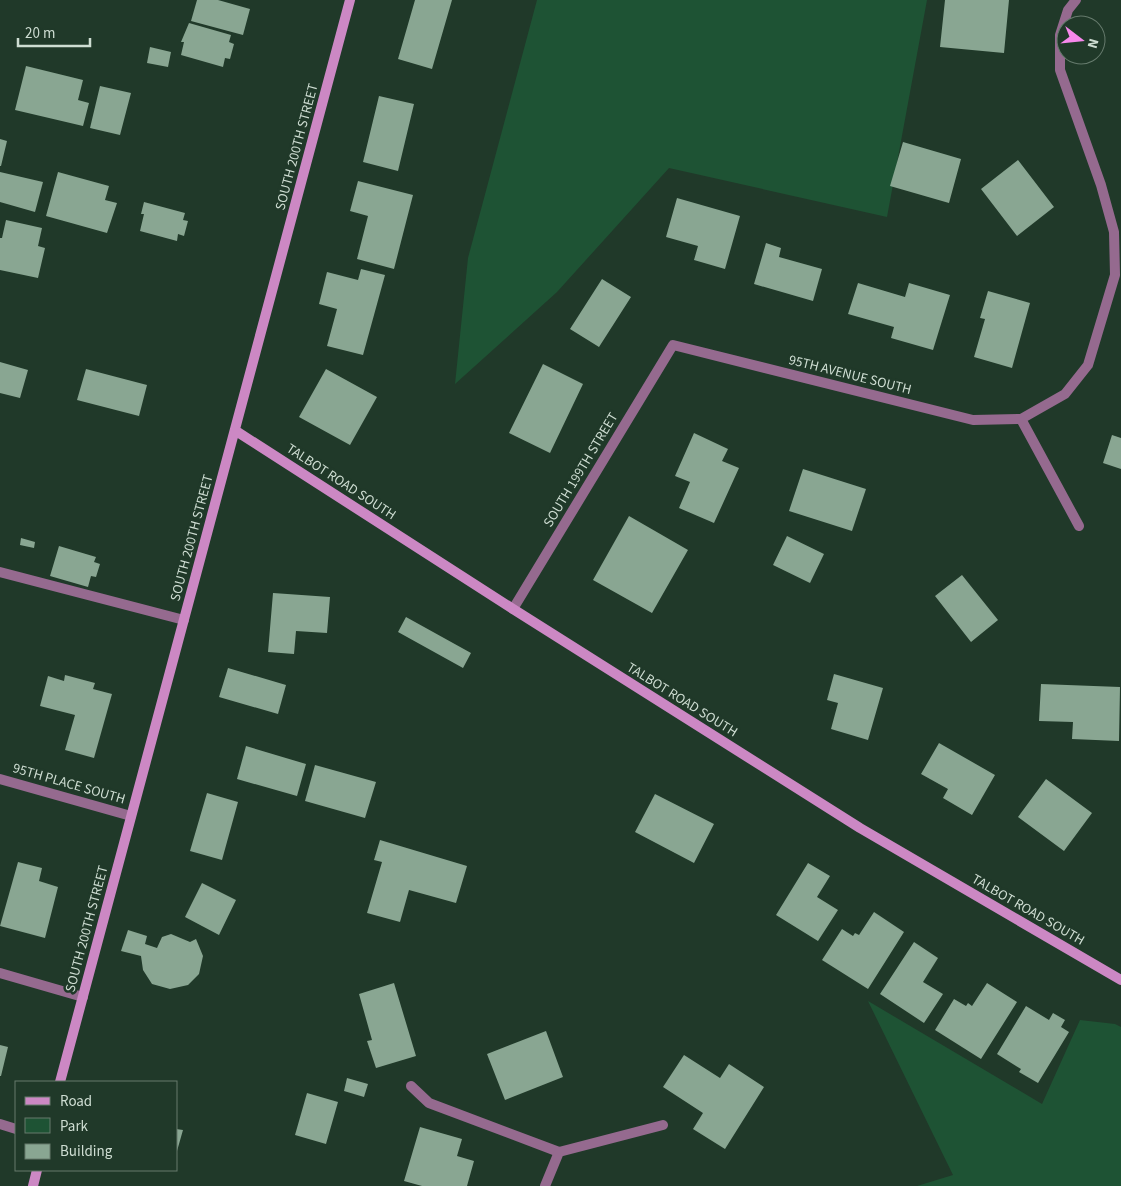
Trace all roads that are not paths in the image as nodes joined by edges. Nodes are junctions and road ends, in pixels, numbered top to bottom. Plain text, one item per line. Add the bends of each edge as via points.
1 (350, 0) edge
2 (1076, 0) edge
3 (673, 345) joint
4 (1021, 419) junction
5 (236, 431) junction
6 (1079, 526) dead end
7 (0, 572) edge
8 (513, 609) junction
9 (184, 620) junction
10 (0, 779) edge
11 (132, 816) junction
12 (0, 973) edge
13 (1121, 980) edge
14 (83, 997) junction
15 (60, 1081) edge
16 (411, 1086) dead end
17 (0, 1124) edge
18 (663, 1125) dead end
19 (15, 1129) edge
20 (559, 1152) junction
21 (37, 1171) edge
22 (33, 1186) edge
23 (545, 1186) edge

1 - 5 street, SOUTH 200TH STREET
2 - 4 street via 1068,10 1060,35 1060,70 1101,185 1114,232 1115,275 1088,365 1065,394
3 - 4 street, 95TH AVENUE SOUTH via 973,420
3 - 8 street, SOUTH 199TH STREET
4 - 6 street
5 - 8 street, TALBOT ROAD SOUTH
5 - 9 street, SOUTH 200TH STREET
7 - 9 street
8 - 13 street, TALBOT ROAD SOUTH via 860,828
9 - 11 street, SOUTH 200TH STREET
10 - 11 street, 95TH PLACE SOUTH
11 - 14 street, SOUTH 200TH STREET
12 - 14 street
14 - 15 street, SOUTH 200TH STREET
16 - 20 street via 429,1103
17 - 19 street
18 - 20 street
20 - 23 street
21 - 22 street

